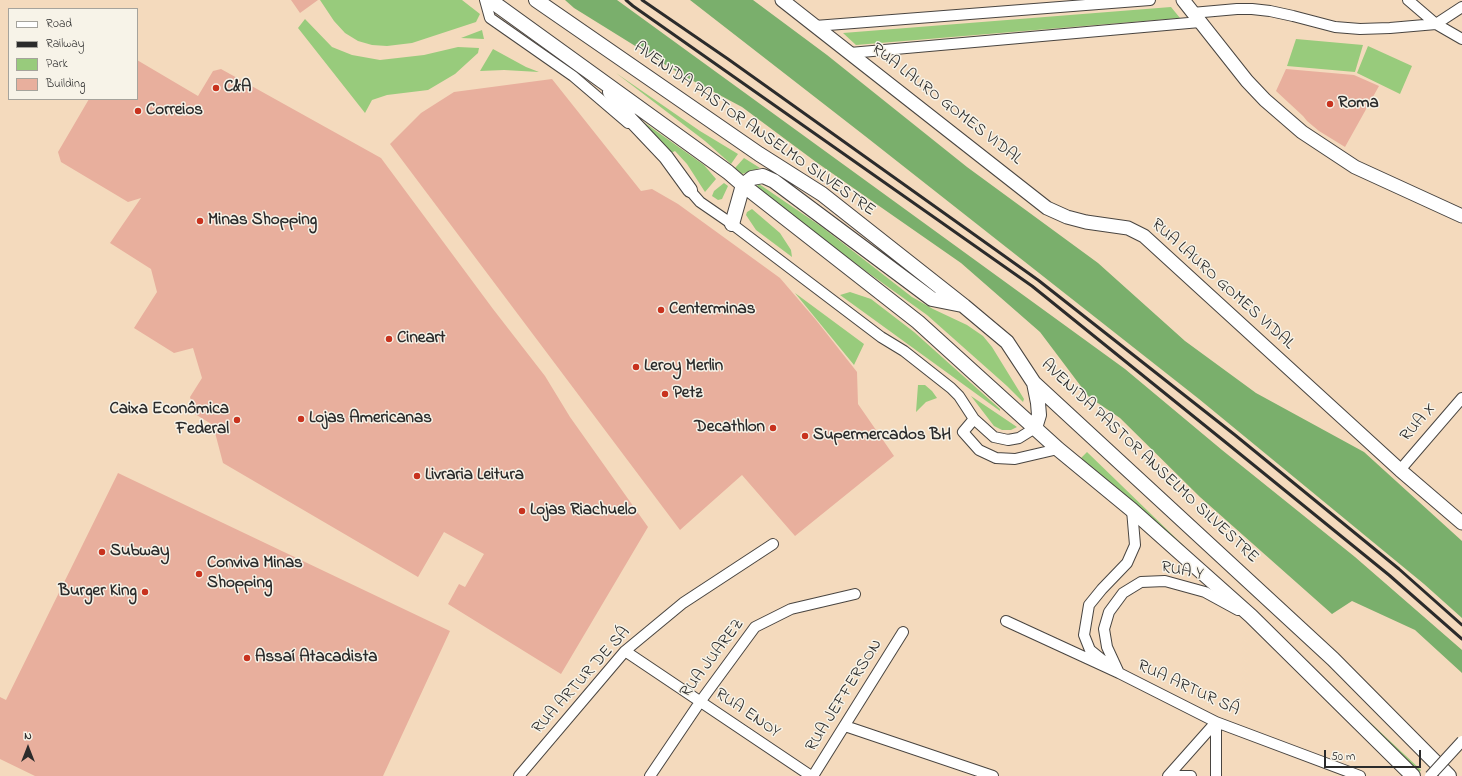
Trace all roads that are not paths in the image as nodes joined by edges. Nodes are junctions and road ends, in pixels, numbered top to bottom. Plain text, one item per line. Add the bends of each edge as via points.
1 (484, 0) edge
2 (490, 0) edge
3 (536, 0) edge
4 (782, 0) edge
5 (1150, 0) edge
6 (1183, 0) edge
7 (1408, 0) edge
8 (1462, 7) edge
9 (1196, 17) junction
10 (1436, 24) junction
11 (815, 26) junction
12 (1462, 39) edge
13 (850, 53) junction
14 (603, 82) junction
15 (744, 185) junction
16 (690, 190) junction
17 (1462, 216) edge
18 (732, 224) junction
19 (964, 306) junction
20 (1034, 383) junction
21 (1462, 398) edge
22 (974, 420) junction
23 (1035, 428) junction
24 (1058, 449) junction
25 (1400, 470) junction
26 (1132, 510) junction
27 (1462, 523) edge
28 (774, 544) dead end
29 (855, 594) dead end
30 (1251, 616) junction
31 (1006, 621) dead end
32 (903, 632) dead end
33 (626, 651) junction
34 (1119, 673) junction
35 (700, 702) junction
36 (1216, 722) junction
37 (845, 726) junction
38 (1462, 741) edge
39 (989, 775) edge
40 (519, 776) edge
41 (650, 776) edge
42 (812, 776) edge
43 (1168, 776) edge
44 (1174, 776) edge
45 (1191, 776) edge
46 (1216, 776) edge
47 (1360, 776) edge
48 (1414, 776) edge
49 (1430, 776) edge
50 (1449, 776) edge

1 - 16 street via 490,18 573,76 627,122
2 - 14 main road
3 - 19 main road, AVENIDA PASTOR ANSELMO SILVESTRE via 659,86 822,194
4 - 11 street, RUA LAURO GOMES VIDAL
5 - 11 street
6 - 9 street
7 - 10 street
8 - 10 street
9 - 10 street via 1237,9 1252,9 1288,15 1335,28 1390,28
9 - 13 street
9 - 17 street via 1247,81 1302,132 1355,167
10 - 12 street
11 - 13 street, RUA LAURO GOMES VIDAL
13 - 25 street, RUA LAURO GOMES VIDAL via 1047,208 1086,222 1128,228 1144,236
14 - 15 main road
14 - 16 main road via 630,119 666,157
15 - 18 main road
15 - 19 main road via 752,178 763,176 774,181 932,299
15 - 23 main road via 918,322
16 - 18 street via 700,202
18 - 22 street via 952,388
19 - 20 main road, AVENIDA PASTOR ANSELMO SILVESTRE via 1007,342
20 - 23 main road via 1039,414
20 - 50 main road, AVENIDA PASTOR ANSELMO SILVESTRE via 1333,659
21 - 25 street, RUA X
22 - 23 street via 994,437 1008,440 1019,438
22 - 24 street via 963,432 979,450 996,458 1015,459
23 - 24 main road
24 - 26 main road
25 - 27 street, RUA LAURO GOMES VIDAL
26 - 30 main road
26 - 34 street via 1135,545 1127,563 1089,605 1084,635 1090,650
28 - 33 street, RUA ARTUR DE SÁ via 683,603
29 - 35 street, RUA JUAREZ via 790,609 755,627
30 - 34 street, RUA Y via 1205,592 1165,581 1141,582 1123,593 1109,612 1104,629 1107,647
30 - 48 main road
31 - 34 street, RUA ARTUR SÁ
32 - 37 street, RUA JEFFERSON
33 - 35 street, RUA ENOY
33 - 40 street, RUA ARTUR DE SÁ
34 - 36 street, RUA ARTUR SÁ
35 - 41 street, RUA JUAREZ
35 - 42 street, RUA ENOY
36 - 43 street
36 - 46 street
36 - 47 street, RUA ARTUR SÁ
37 - 39 street
37 - 42 street, RUA JEFFERSON
38 - 49 street, bridge
44 - 45 street

